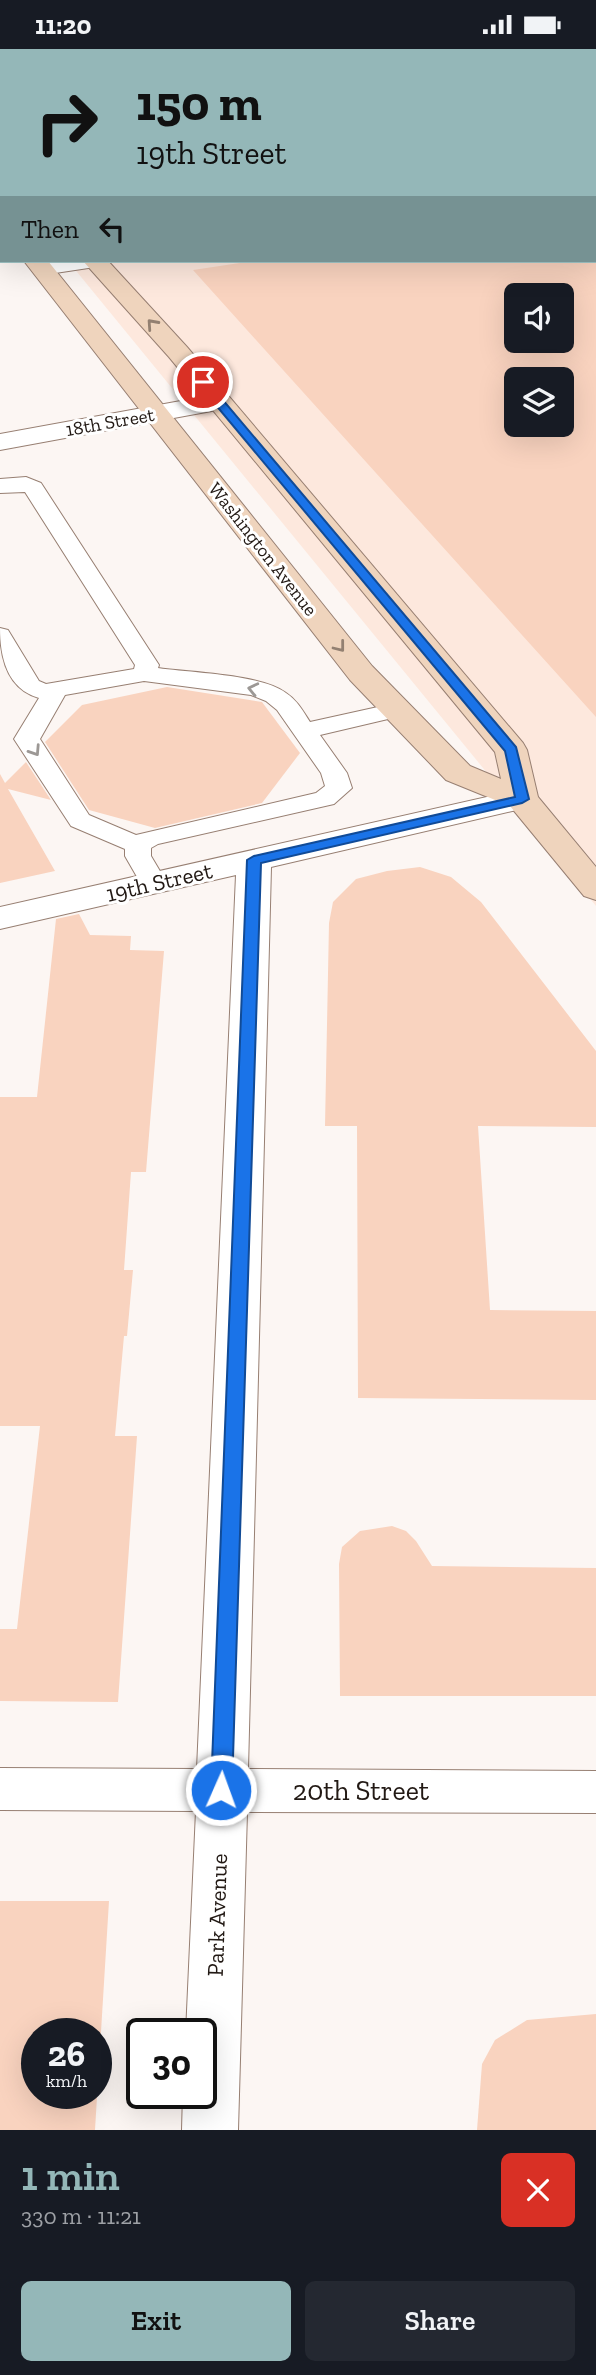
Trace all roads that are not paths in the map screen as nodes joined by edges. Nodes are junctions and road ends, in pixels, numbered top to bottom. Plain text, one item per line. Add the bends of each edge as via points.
1 (67, 263) edge
2 (97, 263) edge
3 (39, 265) edge
4 (219, 402) junction
5 (159, 414) junction
6 (0, 442) edge
7 (0, 486) edge
8 (0, 635) edge
9 (144, 674) junction
10 (55, 692) junction
11 (396, 710) junction
12 (303, 731) junction
13 (522, 799) junction
14 (138, 845) junction
15 (254, 860) junction
16 (154, 883) junction
17 (596, 889) edge
18 (0, 918) edge
19 (0, 1789) edge
20 (221, 1790) junction
21 (596, 1791) edge
22 (210, 2130) edge

1 - 3 lane
4 -> 2 main road, Washington Avenue
3 - 5 main road, Washington Avenue
4 - 5 street, 18th Street
4 - 13 main road, Washington Avenue via 511,750
5 - 6 street, 18th Street
5 -> 11 main road, Washington Avenue via 360,673
7 - 9 lane via 26,484 33,488 147,665
8 - 10 lane via 30,686
9 - 10 lane
12 -> 9 lane via 286,705 256,688
10 -> 14 lane via 27,739 80,820
11 - 12 lane
11 - 13 main road, Washington Avenue via 457,773
12 - 14 lane via 340,788 325,799 149,838
13 - 15 street, 19th Street
13 - 17 main road, Washington Avenue
14 - 16 lane via 138,856
15 - 16 street, 19th Street
15 - 20 street, Park Avenue
16 - 18 street, 19th Street
19 - 20 street, 20th Street
20 - 21 street, 20th Street
20 - 22 street, Park Avenue

